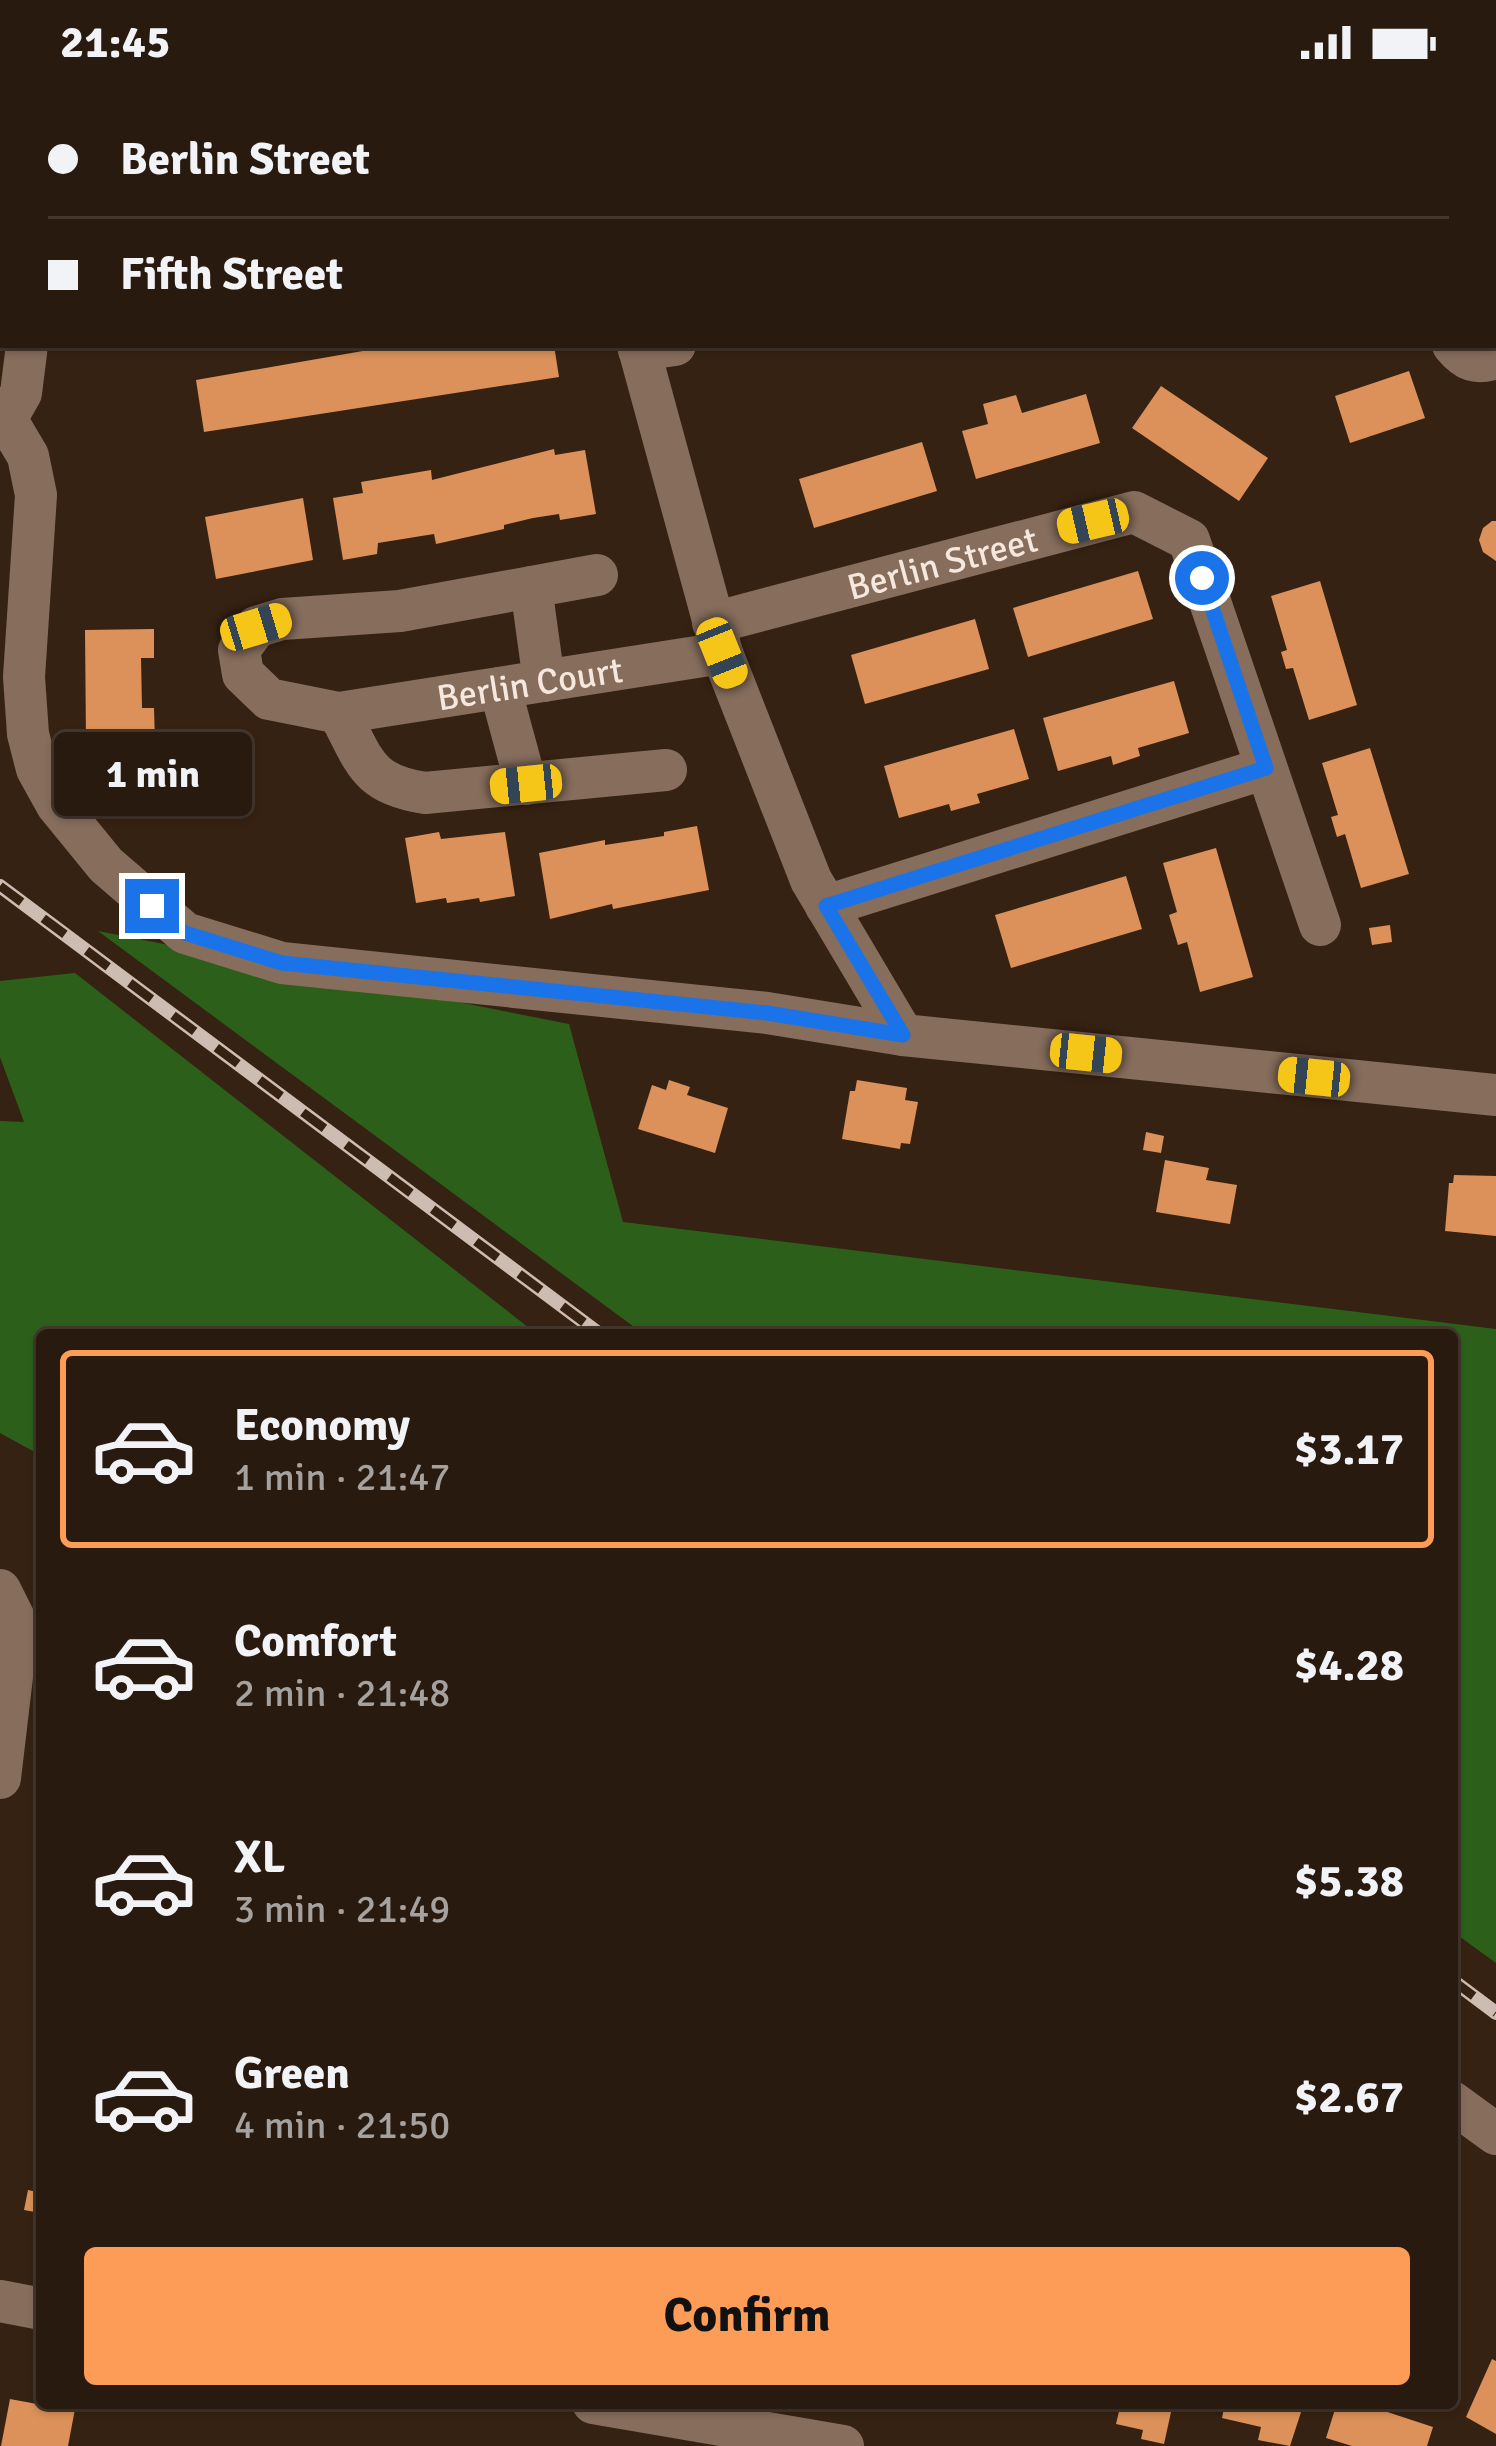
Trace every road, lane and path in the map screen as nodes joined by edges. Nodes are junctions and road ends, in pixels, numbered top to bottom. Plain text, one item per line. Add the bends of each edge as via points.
1 (27, 348) edge
2 (651, 348) edge
3 (1455, 348) edge
4 (1496, 358) edge
5 (2, 422) edge
6 (597, 575) dead end
7 (531, 587) junction
8 (717, 638) junction
9 (544, 680) junction
10 (500, 688) junction
11 (339, 713) junction
12 (1266, 768) junction
13 (666, 770) dead end
14 (526, 784) junction
15 (826, 906) junction
16 (1320, 925) dead end
17 (903, 1035) junction
18 (1496, 1095) edge
19 (0, 1590) edge
20 (24, 1729) edge
21 (0, 1778) edge
22 (1458, 2106) edge
23 (1496, 2134) edge
24 (0, 2301) edge
25 (36, 2307) edge
26 (628, 2409) edge
27 (843, 2446) edge

1 - 5 street via 21,393
2 - 8 street
3 - 4 street via 1464,359
5 - 17 street via 28,456 36,495 24,677 38,772 83,840 185,933 282,963 767,1013
6 - 7 street
7 - 9 street
7 - 11 street via 256,627 239,650 244,674 269,699
8 - 9 street, Berlin Court
8 - 12 street, Berlin Street via 1134,512 1189,540
8 - 15 street
9 - 10 street, Berlin Court
10 - 11 street, Berlin Court
10 - 14 street
11 - 14 street via 373,775 395,789 424,794
12 - 15 street
12 - 16 street, Berlin Street
13 - 14 street
15 - 17 street
17 - 18 street
19 - 20 street via 18,1626
20 - 21 street
22 - 23 street
24 - 25 street
26 - 27 street

